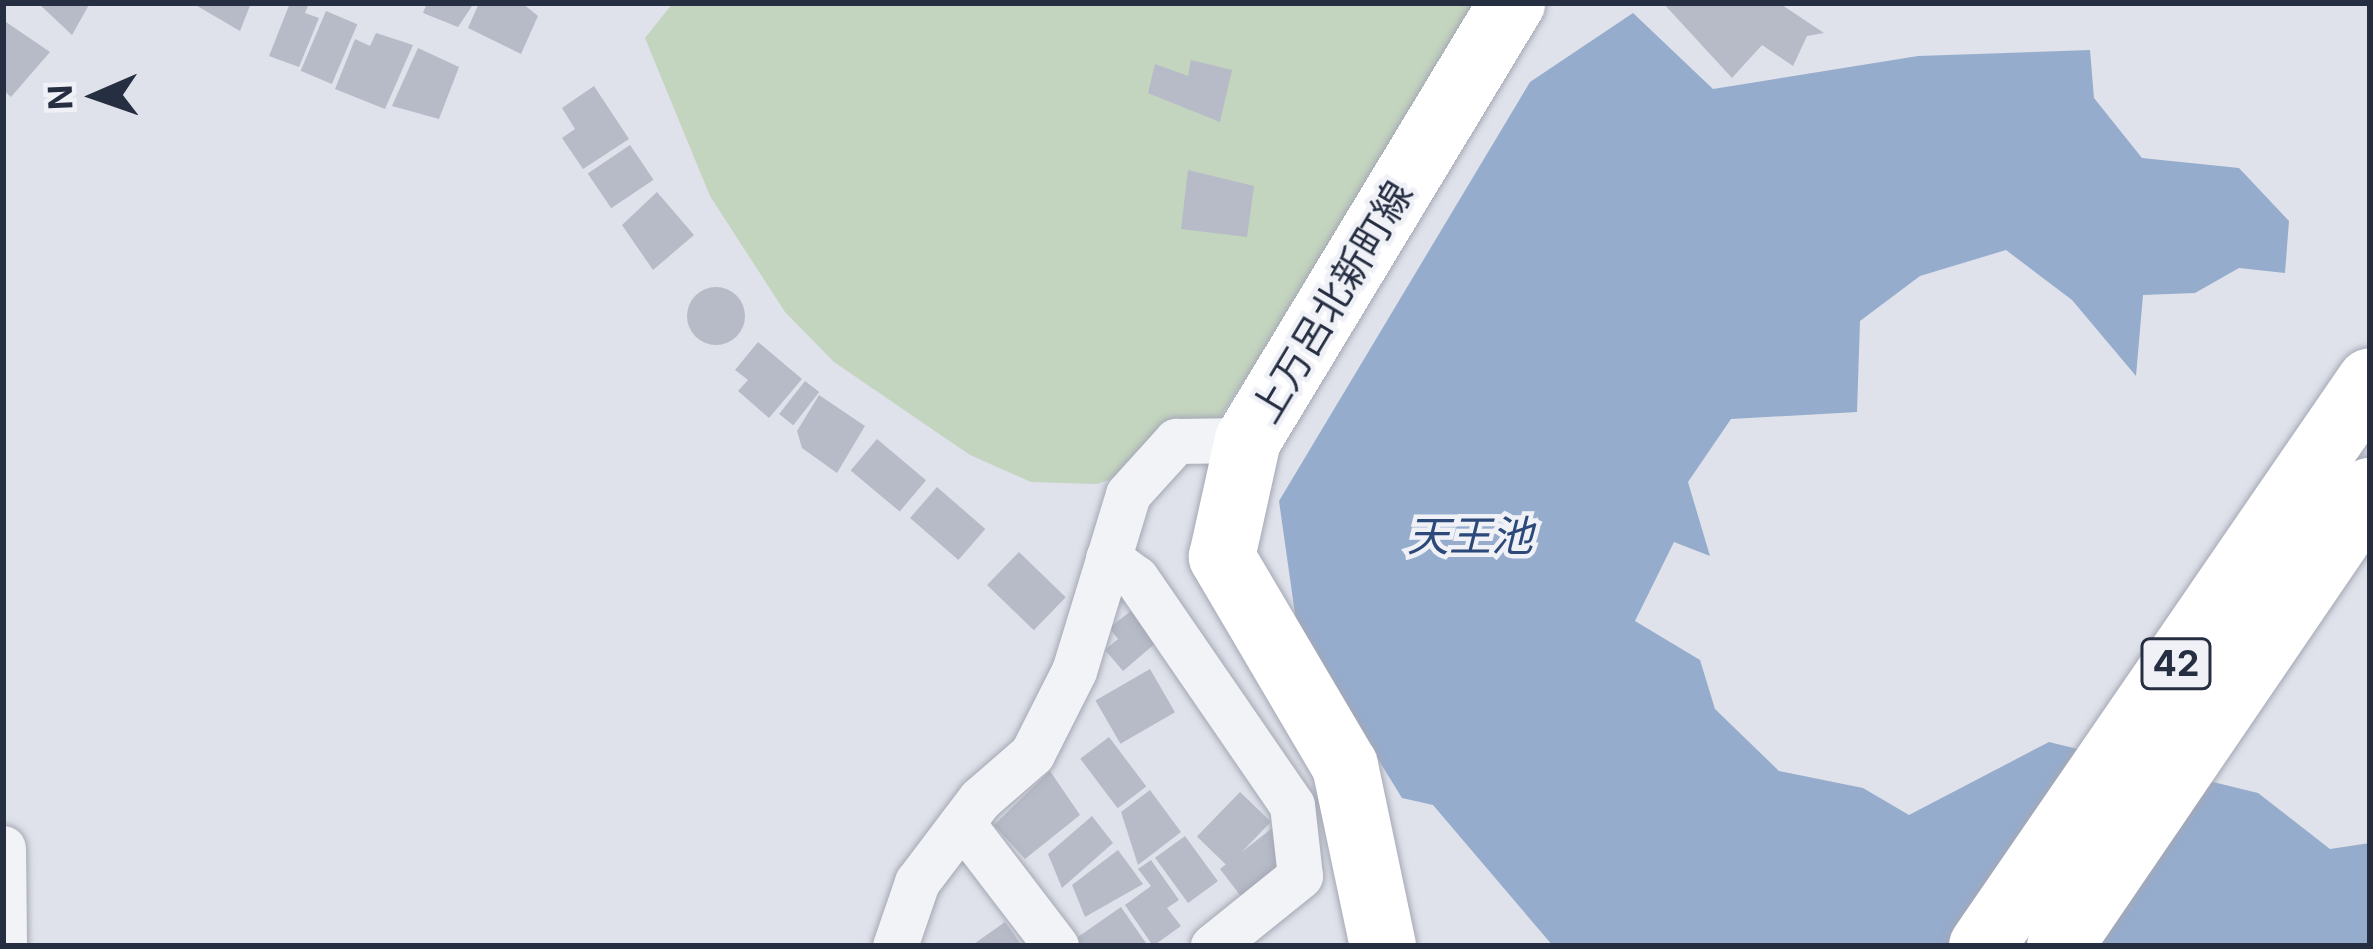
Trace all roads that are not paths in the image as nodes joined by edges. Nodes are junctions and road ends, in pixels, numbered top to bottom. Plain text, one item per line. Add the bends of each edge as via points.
1 (1512, 3) edge
2 (2370, 381) edge
3 (1248, 440) junction
4 (2370, 490) edge
5 (1108, 558) junction
6 (962, 823) junction
7 (3, 848) edge
8 (4, 946) edge
9 (895, 946) edge
10 (1056, 946) edge
11 (1213, 946) edge
12 (1383, 946) edge
13 (1982, 946) edge
14 (2060, 946) edge

1 - 3 main road, 上万呂北新町線
2 - 13 main road, 42
3 - 5 street via 1176,441 1128,494
3 - 12 main road, 上万呂北新町線 via 1222,556 1345,766
4 - 14 main road, 42
5 - 6 street via 1074,671 1032,754
5 - 11 street via 1136,578 1292,805 1300,876
6 - 9 street via 916,882
6 - 10 street
7 - 8 street

